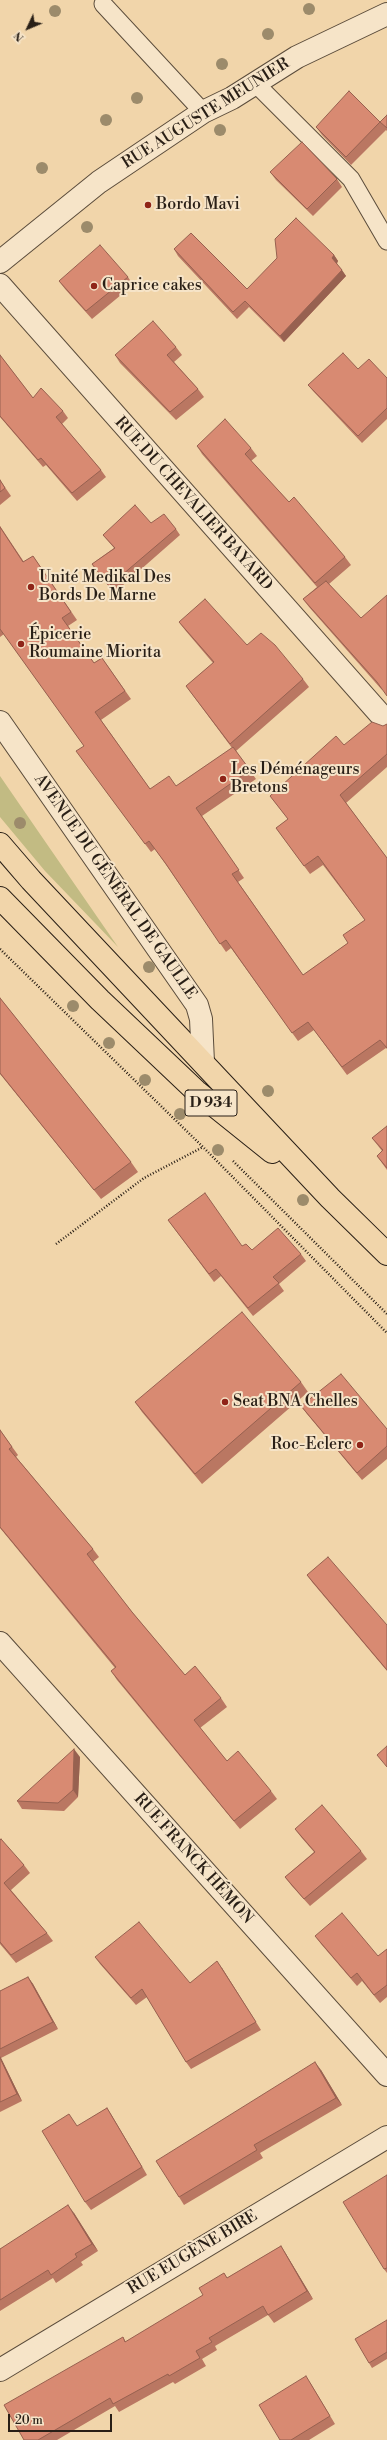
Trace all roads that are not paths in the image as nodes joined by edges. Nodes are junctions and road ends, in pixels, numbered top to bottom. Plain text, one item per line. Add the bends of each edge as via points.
1 (103, 4) dead end
2 (387, 14) edge
3 (255, 83) junction
4 (203, 112) junction
5 (387, 241) edge
6 (0, 262) edge
7 (0, 285) edge
8 (0, 722) edge
9 (387, 722) edge
10 (0, 844) edge
11 (0, 898) edge
12 (204, 1062) junction
13 (330, 1198) junction
14 (387, 1254) edge
15 (0, 1643) edge
16 (387, 2075) edge
17 (387, 2137) edge
18 (0, 2370) edge

1 - 4 lane
2 - 3 street, RUE AUGUSTE MEUNIER via 296,57
3 - 4 street, RUE AUGUSTE MEUNIER
3 - 5 lane via 351,179
4 - 6 street, RUE AUGUSTE MEUNIER via 99,182
7 - 9 street, RUE DU CHEVALIER BAYARD
8 - 12 street, AVENUE DU GÉNÉRAL DE GAULLE via 197,1005 201,1019
10 - 12 main road, D 934
11 - 13 main road, D 934 via 100,1000 196,1091
12 - 13 main road, D 934
13 - 14 main road, D 934
15 - 16 street, RUE FRANCK HÉMON
17 - 18 street, RUE EUGÈNE BIRE

